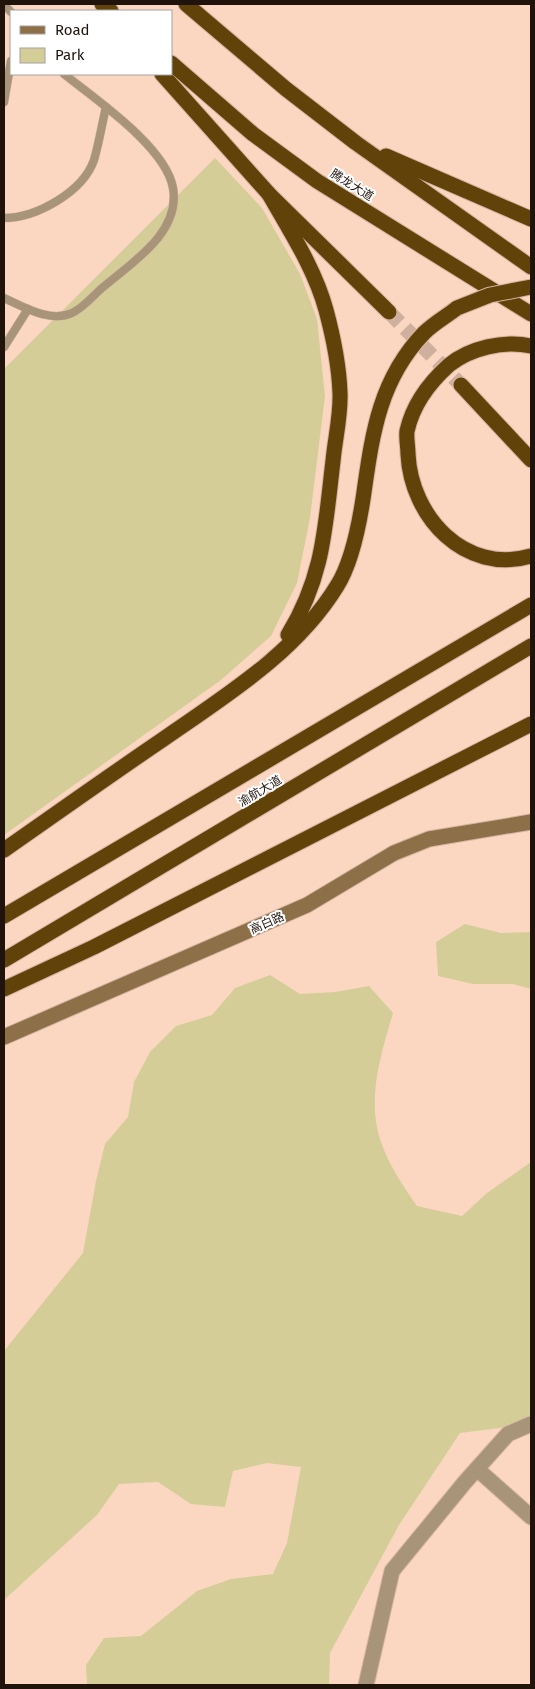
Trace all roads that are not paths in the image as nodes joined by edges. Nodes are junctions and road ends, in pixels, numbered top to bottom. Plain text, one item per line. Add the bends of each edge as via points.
1 (186, 4) edge
2 (172, 64) edge
3 (10, 67) edge
4 (65, 75) edge
5 (163, 75) edge
6 (4, 102) edge
7 (106, 107) junction
8 (356, 143) junction
9 (269, 194) junction
10 (4, 218) edge
11 (531, 219) edge
12 (531, 267) edge
13 (531, 287) edge
14 (4, 298) edge
15 (28, 309) junction
16 (390, 312) tunnel mouth
17 (531, 314) edge
18 (531, 346) edge
19 (4, 347) edge
20 (461, 385) tunnel mouth
21 (531, 460) edge
22 (531, 556) edge
23 (531, 605) edge
24 (531, 646) edge
25 (274, 658) junction
26 (531, 724) edge
27 (531, 822) edge
28 (4, 850) edge
29 (4, 916) edge
30 (4, 960) edge
31 (4, 989) edge
32 (4, 1037) edge
33 (531, 1424) edge
34 (477, 1469) junction
35 (531, 1517) edge
36 (366, 1685) edge

1 - 8 highway via 286,89
2 - 17 highway, 腾龙大道 via 253,134 317,181
3 - 6 lane
4 - 7 lane
5 - 9 highway
7 - 10 lane via 94,161 86,174 45,209 17,218
7 - 15 lane via 132,128 161,161 173,187 174,204 168,221 154,244 72,313 48,316
8 - 11 highway
8 - 12 highway
9 - 16 highway
9 - 25 highway via 311,270 326,309 340,393 326,534 316,578 303,611
13 - 25 highway, bridge via 490,295 457,308 425,332 400,361 382,398 358,530 338,585 313,618
14 - 15 lane
15 - 19 lane
18 - 22 highway via 489,346 461,355 430,384 416,403 407,432 409,472 422,509 448,539 477,556 517,560
20 - 21 highway
23 - 29 highway, 渝航大道
24 - 30 highway, 渝航大道
25 - 28 highway via 230,693
26 - 31 highway
27 - 32 street, 高白路 via 429,838 403,849 307,906
33 - 34 street via 508,1434
34 - 35 street
34 - 36 street via 392,1571

